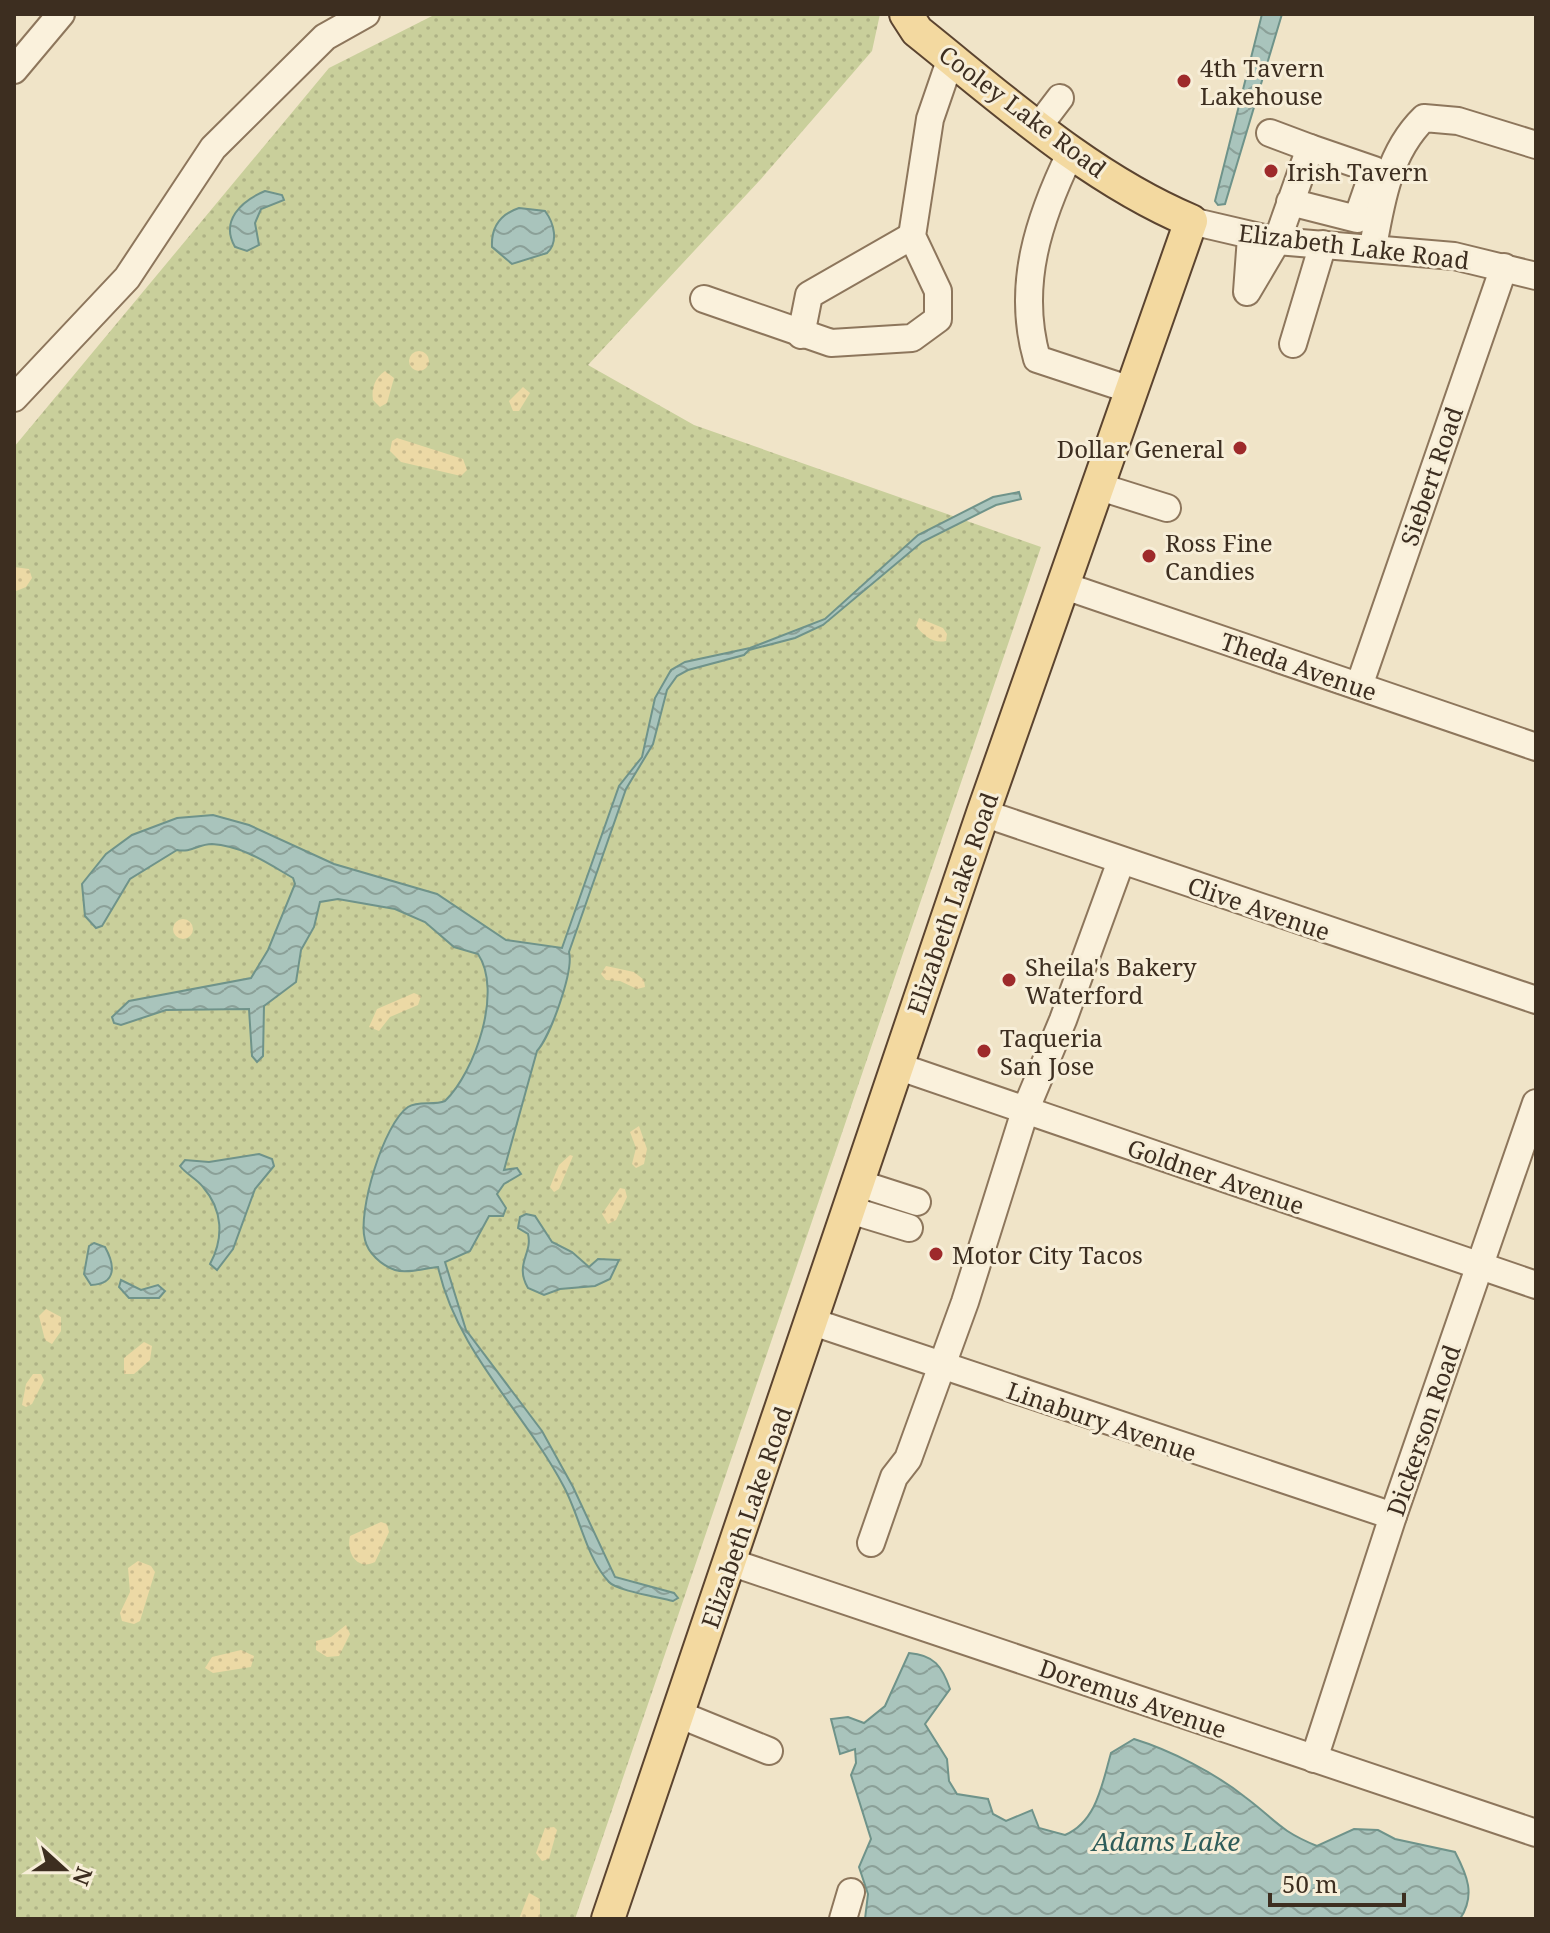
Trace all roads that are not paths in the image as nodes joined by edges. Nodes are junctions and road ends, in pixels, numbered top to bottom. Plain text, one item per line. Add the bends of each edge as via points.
1 (61, 14) edge
2 (366, 14) edge
3 (906, 14) edge
4 (951, 58) junction
5 (14, 70) edge
6 (1060, 98) dead end
7 (1038, 127) junction
8 (1270, 133) dead end
9 (1536, 145) edge
10 (1310, 148) junction
11 (1071, 152) junction
12 (1375, 192) junction
13 (1290, 202) junction
14 (1191, 221) junction
15 (912, 236) junction
16 (1264, 239) junction
17 (1323, 244) junction
18 (1373, 247) junction
19 (1504, 267) junction
20 (1536, 276) edge
21 (704, 299) dead end
22 (801, 335) junction
23 (1293, 344) dead end
24 (1131, 390) junction
25 (14, 398) edge
26 (1097, 486) junction
27 (1167, 508) dead end
28 (1062, 585) junction
29 (1359, 686) junction
30 (1536, 747) edge
31 (983, 813) junction
32 (1121, 861) junction
33 (1536, 1000) edge
34 (897, 1066) junction
35 (1536, 1103) edge
36 (1025, 1111) junction
37 (854, 1196) junction
38 (917, 1202) dead end
39 (909, 1228) dead end
40 (1481, 1265) junction
41 (1536, 1285) edge
42 (813, 1322) junction
43 (941, 1366) junction
44 (1393, 1516) junction
45 (871, 1543) dead end
46 (730, 1562) junction
47 (678, 1714) junction
48 (769, 1751) dead end
49 (1314, 1759) junction
50 (1536, 1833) edge
51 (851, 1892) dead end
52 (608, 1919) edge
53 (843, 1919) edge

1 - 5 street
2 - 25 street via 325,37 213,148 127,278
3 - 4 main road, Cooley Lake Road via 917,31
4 - 7 main road, Cooley Lake Road
4 - 15 street via 930,119
6 - 7 street
7 - 11 main road, Cooley Lake Road
8 - 10 street
9 - 12 street via 1458,121 1424,118
10 - 12 street via 1374,170
10 - 13 street
11 - 14 main road, Cooley Lake Road
11 - 24 street via 1038,230 1030,273 1029,331 1037,359
12 - 13 street via 1357,219
12 - 18 street
13 - 16 street
14 - 16 street, Elizabeth Lake Road
14 - 24 main road, Elizabeth Lake Road
15 - 22 street via 809,295
15 - 22 street via 938,291 938,319 912,338 831,343
16 - 17 street, Elizabeth Lake Road
17 - 18 street, Elizabeth Lake Road
17 - 23 street
18 - 19 street, Elizabeth Lake Road
19 - 20 street, Elizabeth Lake Road
19 - 29 street, Siebert Road
21 - 22 street
24 - 26 main road, Elizabeth Lake Road
26 - 27 street
26 - 28 main road, Elizabeth Lake Road
28 - 29 street, Theda Avenue
28 - 31 main road, Elizabeth Lake Road
29 - 30 street, Theda Avenue
31 - 32 street, Clive Avenue
31 - 34 main road, Elizabeth Lake Road
32 - 33 street, Clive Avenue
32 - 36 street
34 - 36 street, Goldner Avenue
34 - 37 main road, Elizabeth Lake Road
35 - 40 street, Dickerson Road
36 - 40 street, Goldner Avenue
36 - 43 street
37 - 38 street
37 - 39 street
37 - 42 main road, Elizabeth Lake Road
40 - 41 street, Goldner Avenue
40 - 44 street, Dickerson Road
42 - 43 street, Linabury Avenue
42 - 46 main road, Elizabeth Lake Road
43 - 44 street, Linabury Avenue
43 - 45 street
44 - 49 street, Dickerson Road
46 - 47 main road, Elizabeth Lake Road
46 - 49 street, Doremus Avenue
47 - 48 street
47 - 52 main road, Elizabeth Lake Road
49 - 50 street, Doremus Avenue
51 - 53 street

